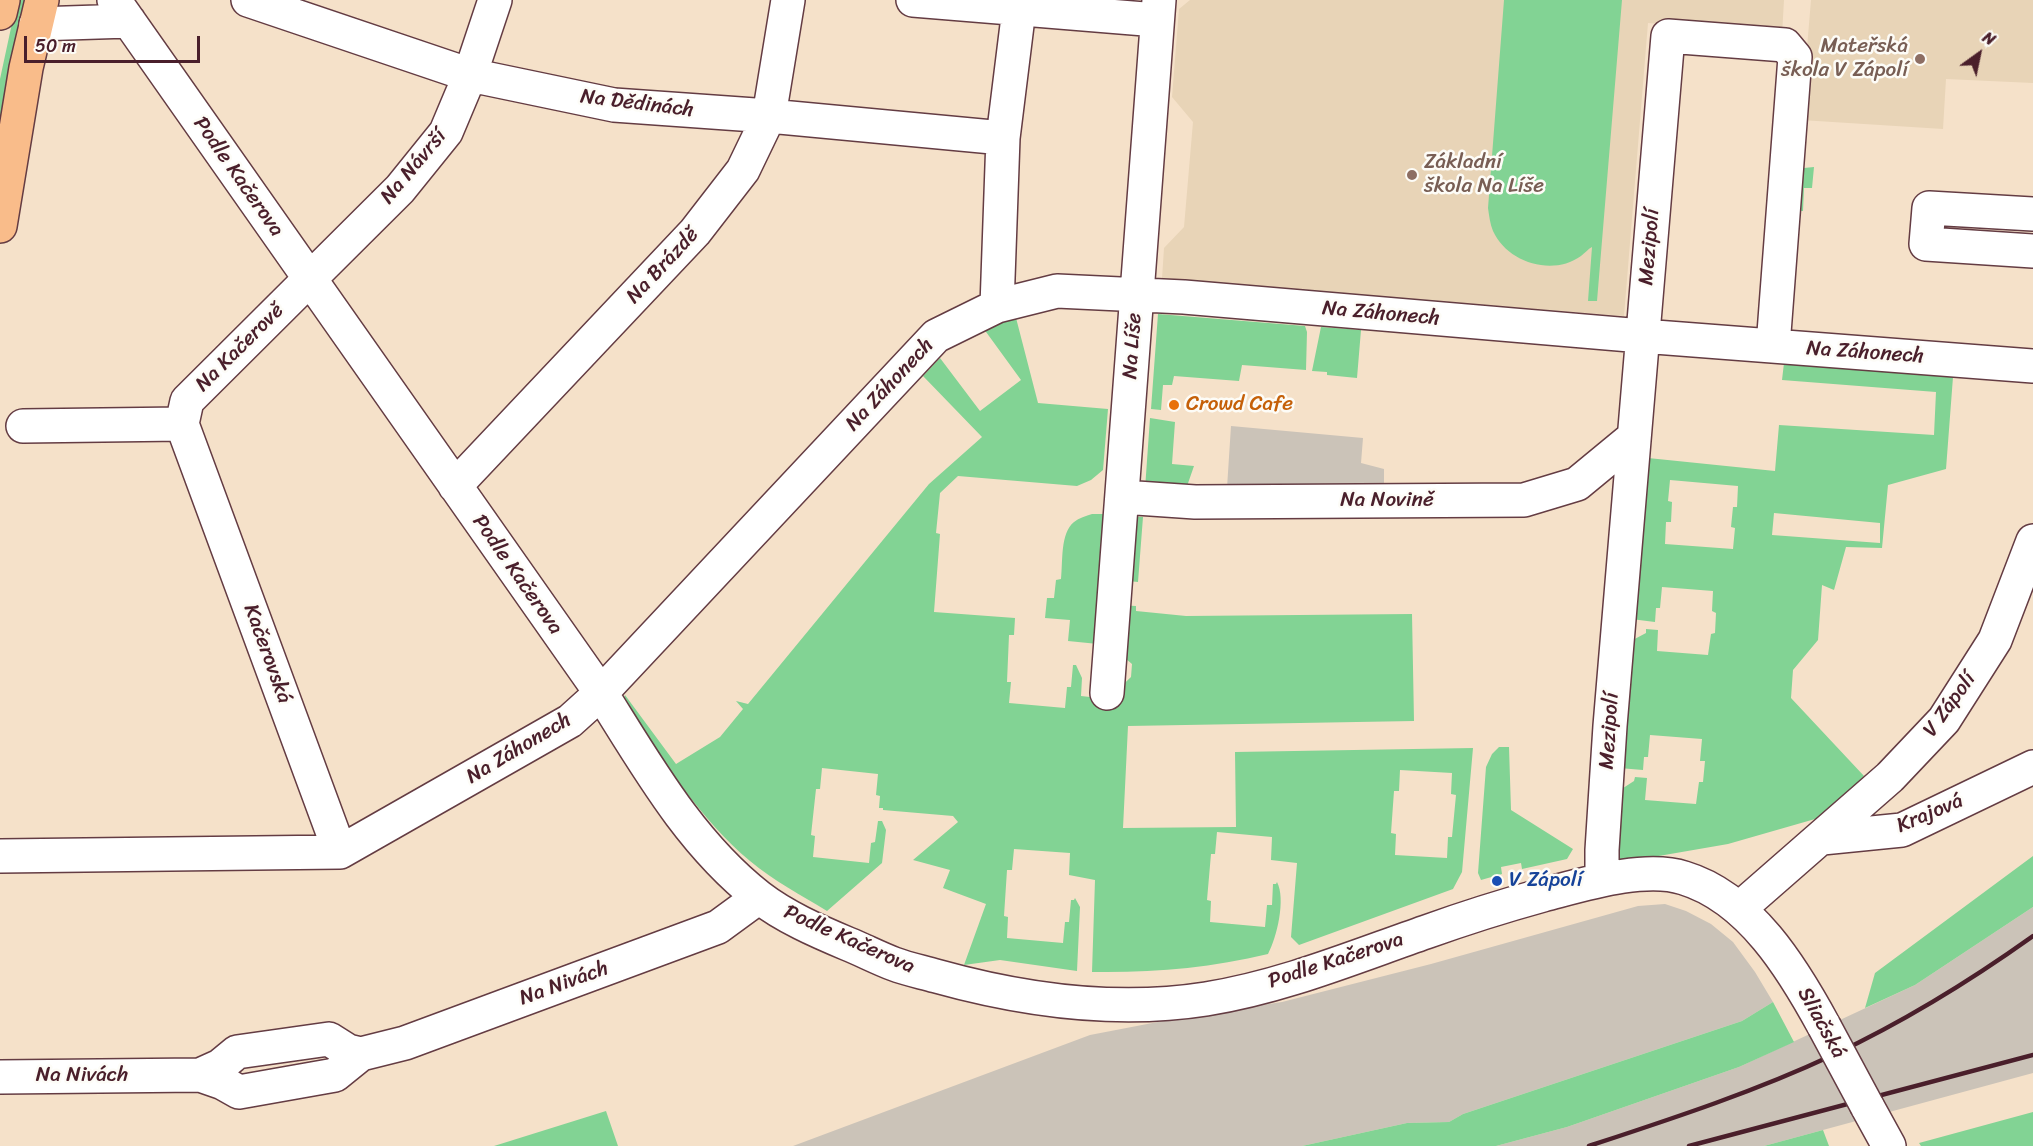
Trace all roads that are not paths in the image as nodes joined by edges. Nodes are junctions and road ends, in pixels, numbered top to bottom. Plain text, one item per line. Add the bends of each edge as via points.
1 (3, 0) edge
2 (248, 0) edge
3 (495, 0) edge
4 (788, 0) edge
5 (913, 0) edge
6 (1019, 9) junction
7 (121, 10) edge
8 (1158, 10) edge
9 (39, 12) edge
10 (0, 13) edge
11 (470, 75) junction
12 (769, 116) junction
13 (1003, 138) junction
14 (2033, 214) edge
15 (0, 226) edge
16 (2033, 251) edge
17 (309, 278) junction
18 (1137, 295) junction
19 (997, 306) junction
20 (1642, 336) junction
21 (1773, 346) junction
22 (2033, 366) edge
23 (182, 424) junction
24 (23, 426) dead end
25 (1634, 437) junction
26 (455, 486) junction
27 (1122, 497) junction
28 (2033, 541) edge
29 (601, 693) junction
30 (1107, 693) dead end
31 (2033, 767) edge
32 (1822, 838) junction
33 (340, 852) junction
34 (0, 856) edge
35 (1602, 879) junction
36 (759, 897) junction
37 (1739, 909) junction
38 (0, 1077) edge
39 (1888, 1143) edge

1 - 10 main road
2 - 11 street, Na Dědinách
3 - 11 street, Na Návrší
4 - 12 street, Na Brázdě
5 - 6 street
6 - 8 street
6 - 13 street
7 - 9 street, Podle Kačerova
7 - 17 street, Podle Kačerova
8 - 18 street, Na Líše
9 - 15 main road
11 - 12 street, Na Dědinách via 614,105
11 - 17 street, Na Návrší via 446,132 400,189
12 - 13 street, Na Dědinách
12 - 26 street, Na Brázdě via 743,170 695,232
13 - 19 street
14 - 16 street via 1929,208 1926,244
17 - 23 street, Na Kačerově via 187,401
17 - 26 street, Podle Kačerova
18 - 19 street, Na Záhonech via 1057,291
18 - 20 street, Na Záhonech
18 - 27 street, Na Líše
19 - 29 street, Na Záhonech via 936,336
20 - 21 street, Na Záhonech
20 - 21 street, Mezipolí via 1668,36 1785,45 1795,57
20 - 25 street, Mezipolí
21 - 22 street, Na Záhonech
23 - 24 street
23 - 33 street, Kačerovská
25 - 27 street, Na Novině via 1577,484 1524,500 1195,502
25 - 35 street, Mezipolí
26 - 29 street, Podle Kačerova
27 - 30 street, Na Líše
28 - 32 street, V Zápolí via 1995,640 1944,720 1890,777
29 - 33 street, Na Záhonech via 570,721
29 - 36 street, Podle Kačerova via 685,822
31 - 32 street, Krajová via 1902,830
32 - 37 street, V Zápolí
33 - 34 street, Na Záhonech
35 - 36 street, Podle Kačerova via 1473,915 1283,982 1206,999 1143,1004 1074,1001 987,990 897,965 817,931
35 - 37 street, Podle Kačerova via 1653,874 1682,877 1717,892
36 - 38 street, Na Nivách via 718,927 405,1043 361,1054 329,1040 237,1052 200,1076
37 - 39 street, Sliačská, bridge via 1778,952 1804,991

